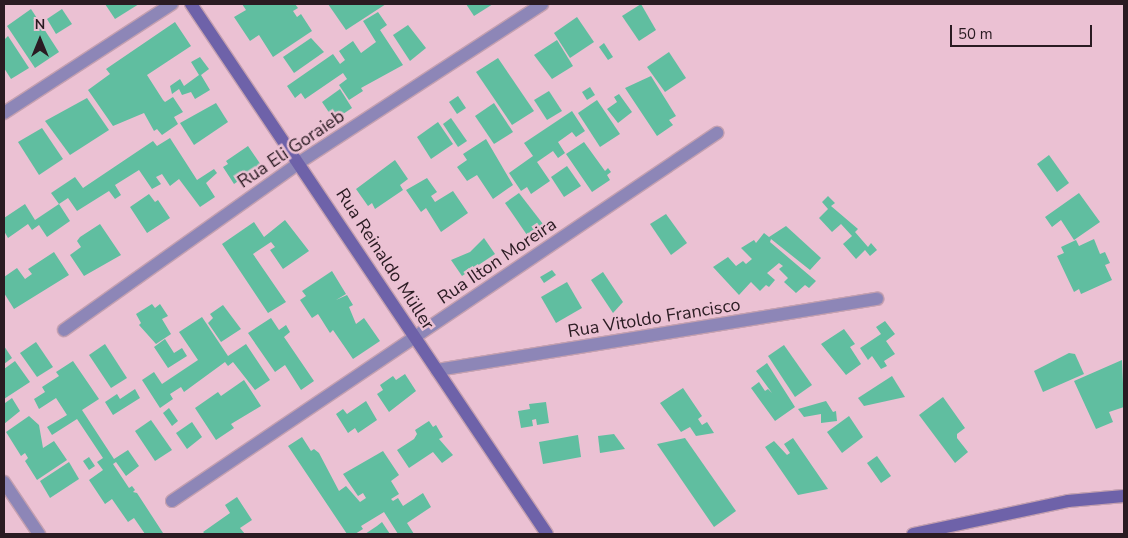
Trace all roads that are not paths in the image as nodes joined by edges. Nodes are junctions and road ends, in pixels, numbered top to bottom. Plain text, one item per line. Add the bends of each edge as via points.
1 (172, 4) edge
2 (191, 4) edge
3 (542, 4) edge
4 (4, 113) edge
5 (717, 133) dead end
6 (300, 162) junction
7 (877, 300) dead end
8 (64, 330) dead end
9 (416, 338) junction
10 (437, 370) junction
11 (4, 482) edge
12 (1124, 496) edge
13 (172, 501) dead end
14 (39, 534) edge
15 (546, 534) edge
16 (913, 534) edge

1 - 4 street
2 - 6 street, Rua Reinaldo Müller
3 - 6 street, Rua Eli Goraieb
5 - 9 street, Rua Ilton Moreira
6 - 8 street, Rua Eli Goraieb
6 - 9 street, Rua Reinaldo Müller
7 - 10 street, Rua Vitoldo Francisco
9 - 10 street, Rua Reinaldo Müller
9 - 13 street, Rua Ilton Moreira
10 - 15 street, Rua Reinaldo Müller
11 - 14 street
12 - 16 street via 1068,501

